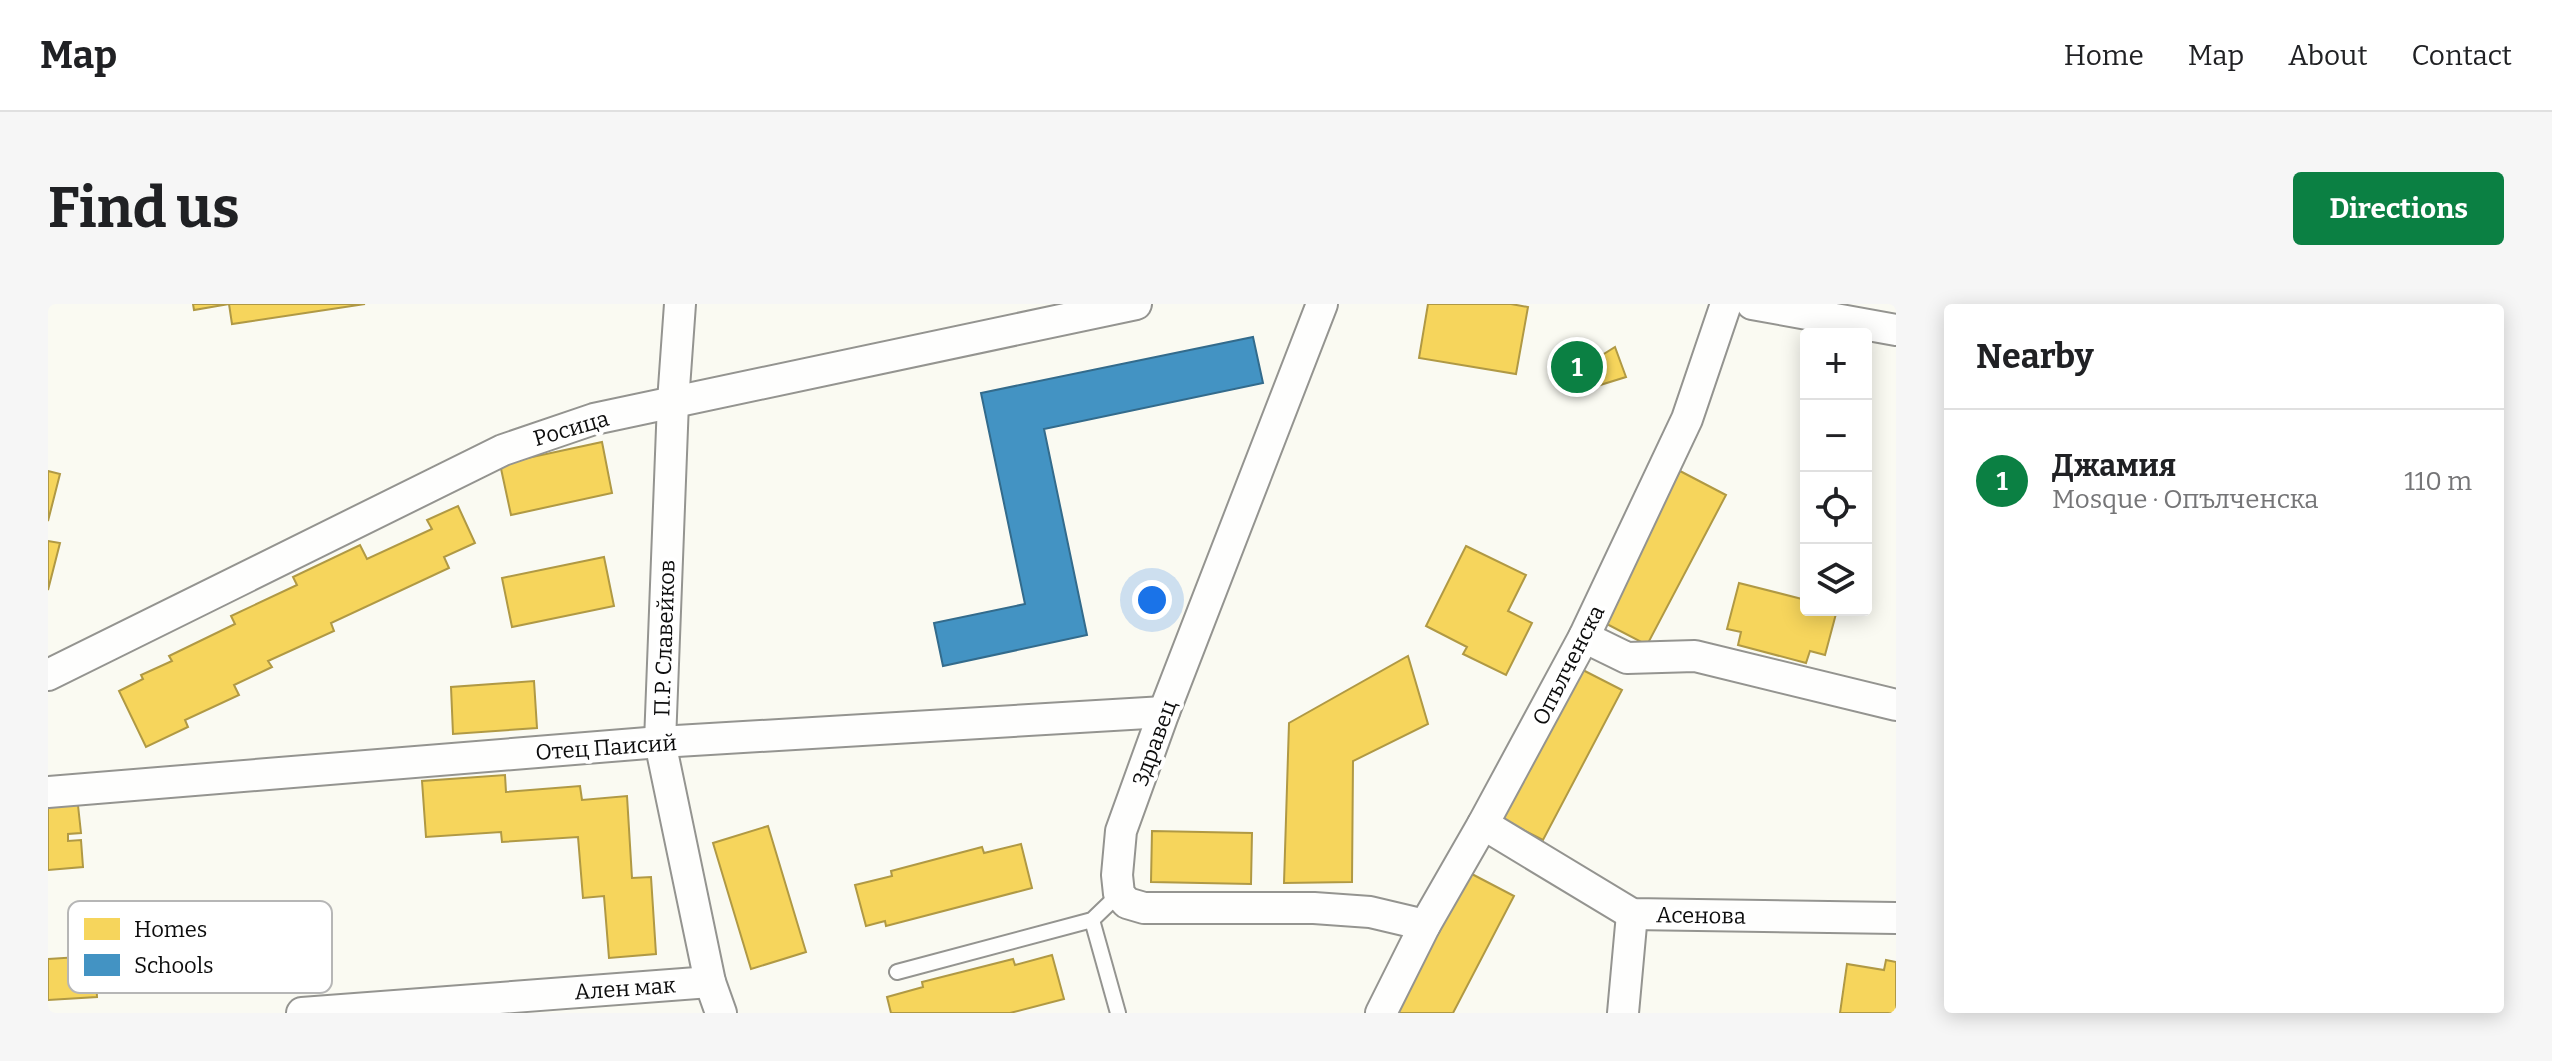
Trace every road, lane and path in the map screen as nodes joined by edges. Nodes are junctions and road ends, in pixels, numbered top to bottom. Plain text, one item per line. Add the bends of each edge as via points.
1 (680, 304) edge
2 (1136, 304) edge
3 (1322, 304) edge
4 (1726, 304) edge
5 (1752, 304) edge
6 (1896, 330) edge
7 (673, 402) junction
8 (1584, 637) junction
9 (48, 675) edge
10 (1896, 705) edge
11 (1164, 712) junction
12 (660, 742) junction
13 (48, 792) edge
14 (1483, 824) junction
15 (1119, 894) junction
16 (1632, 914) junction
17 (1896, 918) edge
18 (1092, 920) junction
19 (1425, 925) junction
20 (897, 972) dead end
21 (710, 982) junction
22 (319, 1012) edge
23 (721, 1013) edge
24 (1118, 1013) edge
25 (1381, 1013) edge
26 (1623, 1013) edge

1 - 7 street, П.Р. Славейков
2 - 7 street, Росица
3 - 11 street, Здравец
4 - 8 street, Опълченска via 1687,419
5 - 6 street
7 - 9 street, Росица via 594,419 503,450
7 - 12 street, П.Р. Славейков
8 - 10 street via 1627,658 1695,656
8 - 14 street, Опълченска
11 - 12 street, Отец Паисий
11 - 15 street, Здравец via 1121,831
12 - 13 street, Отец Паисий
12 - 21 street, П.Р. Славейков
14 - 16 street, Асенова
14 - 19 street, Опълченска
15 - 18 lane
15 - 19 street via 1144,908 1314,908 1370,912
16 - 17 street, Асенова
16 - 26 street
18 - 20 lane
18 - 24 lane
19 - 25 street, Опълченска
21 - 22 street, Ален мак
21 - 23 street, П.Р. Славейков

